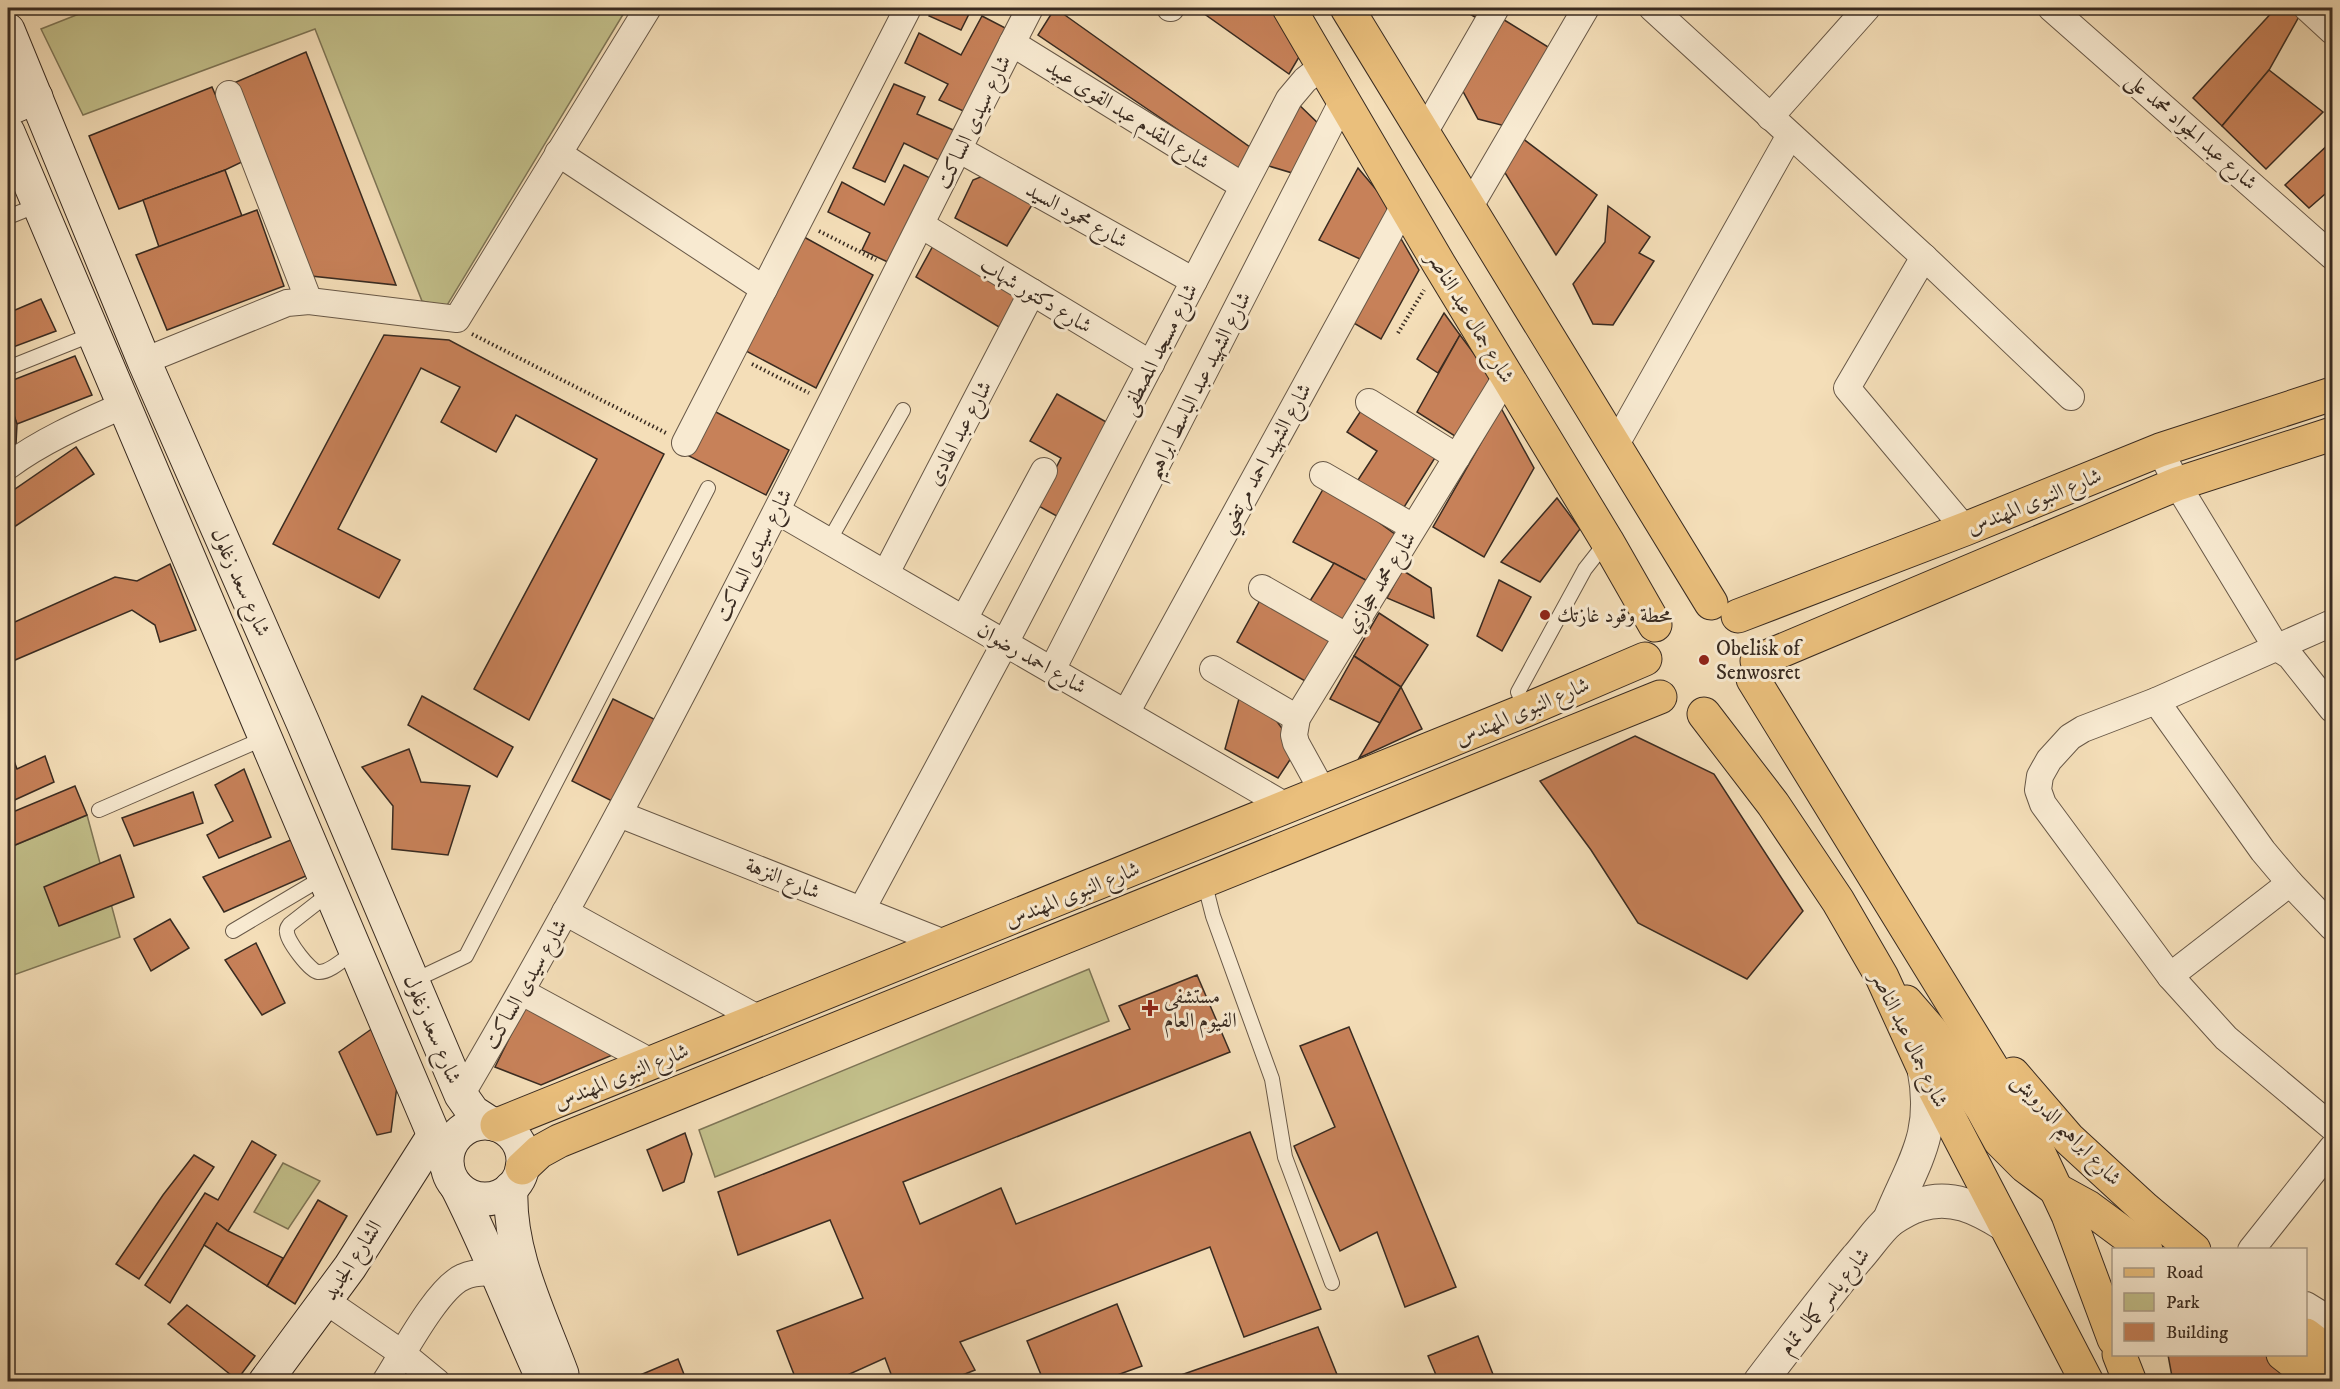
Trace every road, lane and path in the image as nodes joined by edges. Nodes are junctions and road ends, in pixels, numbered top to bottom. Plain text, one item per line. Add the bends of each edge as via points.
1 (648, 8) edge
2 (908, 8) edge
3 (1030, 8) edge
4 (1289, 8) edge
5 (1496, 8) edge
6 (1586, 8) edge
7 (1652, 8) edge
8 (1867, 8) edge
9 (2051, 8) edge
10 (2307, 8) edge
11 (1354, 11) edge
12 (8, 30) edge
13 (2332, 31) edge
14 (1012, 43) junction
15 (1324, 65) junction
16 (229, 94) dead end
17 (1343, 100) junction
18 (22, 103) edge
19 (1770, 117) junction
20 (8, 132) edge
21 (1424, 133) junction
22 (1790, 135) junction
23 (960, 150) junction
24 (558, 153) junction
25 (1243, 186) junction
26 (1405, 204) junction
27 (38, 205) junction
28 (1469, 208) junction
29 (8, 217) edge
30 (799, 221) junction
31 (921, 225) junction
32 (2329, 247) edge
33 (1924, 257) junction
34 (1439, 264) junction
35 (898, 272) junction
36 (1194, 281) junction
37 (764, 289) junction
38 (1032, 292) junction
39 (309, 301) junction
40 (457, 319) junction
41 (1398, 333) dead end
42 (93, 334) junction
43 (731, 354) junction
44 (144, 361) junction
45 (1151, 364) junction
46 (8, 368) edge
47 (1506, 377) junction
48 (2332, 394) edge
49 (2072, 397) dead end
50 (1368, 402) dead end
51 (832, 404) junction
52 (124, 405) junction
53 (903, 410) dead end
54 (2332, 434) edge
55 (685, 443) joint
56 (1615, 446) junction
57 (2160, 450) junction
58 (1457, 457) junction
59 (8, 466) edge
60 (1044, 471) dead end
61 (1323, 475) dead end
62 (2176, 484) junction
63 (708, 488) dead end
64 (777, 511) junction
65 (1413, 527) junction
66 (1965, 529) junction
67 (829, 541) junction
68 (1607, 541) junction
69 (886, 573) junction
70 (1262, 588) dead end
71 (1725, 609) junction
72 (964, 619) junction
73 (2332, 623) edge
74 (1655, 626) junction
75 (1346, 636) junction
76 (1005, 643) junction
77 (2276, 647) junction
78 (1645, 659) junction
79 (1213, 669) dead end
80 (1052, 670) junction
81 (1755, 670) junction
82 (1660, 697) junction
83 (2156, 701) junction
84 (2332, 709) edge
85 (1526, 710) junction
86 (1126, 713) junction
87 (1704, 714) junction
88 (1297, 718) junction
89 (303, 723) junction
90 (265, 738) junction
91 (1323, 792) junction
92 (1286, 806) junction
93 (99, 810) dead end
94 (619, 814) junction
95 (1194, 844) junction
96 (1874, 878) junction
97 (1204, 881) junction
98 (2290, 883) junction
99 (328, 884) junction
100 (1838, 901) junction
101 (862, 909) junction
102 (565, 912) junction
103 (2332, 927) edge
104 (233, 931) dead end
105 (947, 944) junction
106 (356, 951) junction
107 (2170, 976) junction
108 (1882, 977) junction
109 (413, 981) junction
110 (522, 992) junction
111 (1949, 999) junction
112 (755, 1022) junction
113 (705, 1042) junction
114 (764, 1058) junction
115 (654, 1063) junction
116 (1924, 1069) junction
117 (718, 1076) junction
118 (461, 1095) junction
119 (493, 1124) junction
120 (2332, 1127) edge
121 (434, 1136) junction
122 (2332, 1148) edge
123 (452, 1177) junction
124 (517, 1178) junction
125 (404, 1182) junction
126 (2057, 1190) junction
127 (1889, 1221) junction
128 (2005, 1226) junction
129 (2143, 1248) edge
130 (2192, 1248) edge
131 (2253, 1248) edge
132 (495, 1274) junction
133 (1332, 1283) dead end
134 (326, 1300) junction
135 (2307, 1306) edge
136 (2332, 1321) edge
137 (2112, 1335) edge
138 (2307, 1336) edge
139 (403, 1354) junction
140 (2332, 1355) edge
141 (2120, 1356) edge
142 (2286, 1356) edge
143 (274, 1374) edge
144 (386, 1382) edge
145 (437, 1382) edge
146 (546, 1382) edge
147 (565, 1382) edge
148 (1760, 1382) edge
149 (2087, 1382) edge
150 (2130, 1382) edge
151 (2319, 1382) edge

1 - 24 street
2 - 30 street
3 - 14 street, شارع سيدى الساكت
4 - 15 main road, شارع جمال عبد الناصر
5 - 21 street
6 - 28 street
7 - 19 street
8 - 19 street
9 - 32 street, شارع عبد الجواد محمد على
10 - 13 street
11 - 21 main road
12 - 18 main road, شارع سعد زغلول
14 - 23 street, شارع سيدى الساكت
14 - 25 street, شارع المقدم عبد القوى عبيد
15 - 17 main road, شارع جمال عبد الناصر
15 - 25 street, شارع مسجد المصطفى via 1288,99
16 - 39 street
17 - 26 main road, شارع جمال عبد الناصر
17 - 80 street, شارع الشهيد عبد الباسط ابراهيم
18 - 44 main road, شارع سعد زغلول
19 - 22 street
20 - 27 main road, شارع سعد زغلول
21 - 28 main road
22 - 33 street
22 - 56 street
23 - 31 street, شارع سيدى الساكت
23 - 36 street, شارع محمود السيد
24 - 37 street
24 - 40 street
25 - 36 street, شارع مسجد المصطفى
26 - 34 main road, شارع جمال عبد الناصر
26 - 86 street, شارع الشهيد احمد مرتضي
27 - 29 lane
27 - 42 main road, شارع سعد زغلول
28 - 56 main road
30 - 35 path
30 - 37 street
31 - 35 street, شارع سيدى الساكت
31 - 38 street, شارع دكتور شهاب
33 - 49 street
33 - 66 street via 1847,388
34 - 41 path
34 - 47 main road, شارع جمال عبد الناصر
35 - 51 street, شارع سيدى الساكت
36 - 45 street, شارع مسجد المصطفى
37 - 43 street
38 - 45 street, شارع دكتور شهاب
38 - 69 street, شارع عبد الهادى
39 - 40 street
39 - 44 street via 287,303
40 - 55 path via 466,331
42 - 46 lane
42 - 52 main road, شارع سعد زغلول
43 - 51 path
43 - 55 street
44 - 89 main road, شارع سعد زغلول
45 - 76 street, شارع مسجد المصطفى
47 - 58 street, شارع محمد حجازي
47 - 68 main road, شارع جمال عبد الناصر
48 - 57 main road, شارع النبوى المهندس
50 - 58 street
51 - 64 street, شارع سيدى الساكت
52 - 59 street via 60,434
52 - 90 main road, شارع سعد زغلول
53 - 67 lane
54 - 62 main road, شارع النبوى المهندس
56 - 71 main road
57 - 62 street
57 - 66 main road, شارع النبوى المهندس
58 - 65 street, شارع محمد حجازي
60 - 72 street
61 - 65 street
62 - 77 street
62 - 81 main road, شارع النبوى المهندس
63 - 109 lane via 466,956
64 - 67 street, شارع احمد رضوان
64 - 94 street, شارع سيدى الساكت
65 - 75 street, شارع محمد حجازي
66 - 71 main road, شارع النبوى المهندس
67 - 69 street, شارع احمد رضوان
68 - 74 main road, شارع جمال عبد الناصر
68 - 85 lane via 1585,569 1518,692
69 - 72 street, شارع احمد رضوان
70 - 75 street
71 - 74 main road via 1695,602 1666,614
71 - 81 main road via 1752,637
72 - 76 street, شارع احمد رضوان
73 - 77 street
74 - 78 main road via 1647,641
75 - 88 street, شارع محمد حجازي
76 - 80 street, شارع احمد رضوان
76 - 101 street, شارع مسجد المصطفى
77 - 83 street
77 - 84 street via 2290,656
78 - 82 main road via 1652,686
78 - 85 main road, شارع النبوى المهندس
79 - 88 street
80 - 86 street, شارع احمد رضوان
81 - 87 main road via 1745,693 1733,704
81 - 96 main road
82 - 87 main road via 1680,711
82 - 97 main road, شارع النبوى المهندس
83 - 98 street
83 - 107 street via 2070,737 2049,760 2038,790 2043,804
85 - 91 main road, شارع النبوى المهندس
86 - 92 street, شارع احمد رضوان
87 - 100 main road, شارع جمال عبد الناصر via 1773,804
88 - 91 street via 1296,743
89 - 90 main road
89 - 109 main road, شارع سعد زغلول
90 - 93 lane
90 - 99 main road, شارع سعد زغلول
91 - 92 main road, شارع النبوى المهندس
92 - 95 main road, شارع النبوى المهندس
94 - 101 street, شارع النزهة
94 - 102 street, شارع سيدى الساكت
95 - 97 main road
95 - 105 main road, شارع النبوى المهندس
96 - 100 main road via 1850,880
96 - 111 main road
97 - 114 main road, شارع النبوى المهندس
97 - 133 lane via 1272,1078 1285,1158
98 - 103 street
98 - 107 street
99 - 104 lane
99 - 106 main road, شارع سعد زغلول
99 - 106 lane via 290,924 288,936 308,968 317,972 326,971
100 - 108 main road, شارع جمال عبد الناصر
101 - 105 street, شارع النزهة
102 - 110 street, شارع سيدى الساكت
102 - 112 street
105 - 112 main road, شارع النبوى المهندس
106 - 121 main road, شارع سعد زغلول
107 - 120 street via 2226,1038
108 - 116 main road, شارع جمال عبد الناصر
108 - 126 main road, شارع ابراهيم الدرويش via 1932,1032 2000,1141
109 - 118 main road, شارع سعد زغلول
110 - 115 street
110 - 118 street, شارع سيدى الساكت
111 - 126 main road via 2020,1113
111 - 130 main road, شارع ابراهيم الدرويش via 2070,1139
112 - 113 main road, شارع النبوى المهندس
112 - 114 main road
113 - 115 main road, شارع النبوى المهندس
113 - 117 main road
114 - 117 main road, شارع النبوى المهندس
115 - 119 main road, شارع النبوى المهندس
116 - 127 main road, شارع ياسر كمال تمام via 1929,1111 1926,1132
116 - 128 main road, شارع جمال عبد الناصر
117 - 124 main road, شارع النبوى المهندس via 559,1141 539,1152
118 - 119 main road, شارع سعد زغلول via 473,1112
119 - 123 main road via 480,1123 462,1131 450,1147
119 - 124 main road via 514,1137 523,1157
121 - 123 main road, شارع سعد زغلول
121 - 125 main road, الشارع الجديد
122 - 131 street
123 - 124 main road via 466,1194 478,1198 501,1195
123 - 125 street via 426,1168
123 - 132 main road, شارع سعد زغلول via 479,1230
124 - 147 main road via 511,1219 516,1249
125 - 134 main road, الشارع الجديد
126 - 129 main road, شارع ابراهيم الدرويش via 2088,1207
126 - 137 main road
127 - 128 main road, شارع ياسر كمال تمام via 1920,1205 1938,1201 1974,1207
127 - 148 main road, شارع ياسر كمال تمام
128 - 149 main road, شارع جمال عبد الناصر
132 - 139 street via 472,1274 447,1288
132 - 146 main road, شارع سعد زغلول
134 - 139 street
134 - 143 main road, الشارع الجديد
135 - 136 street
138 - 140 main road
139 - 144 street
139 - 145 street
141 - 150 main road
142 - 151 main road

